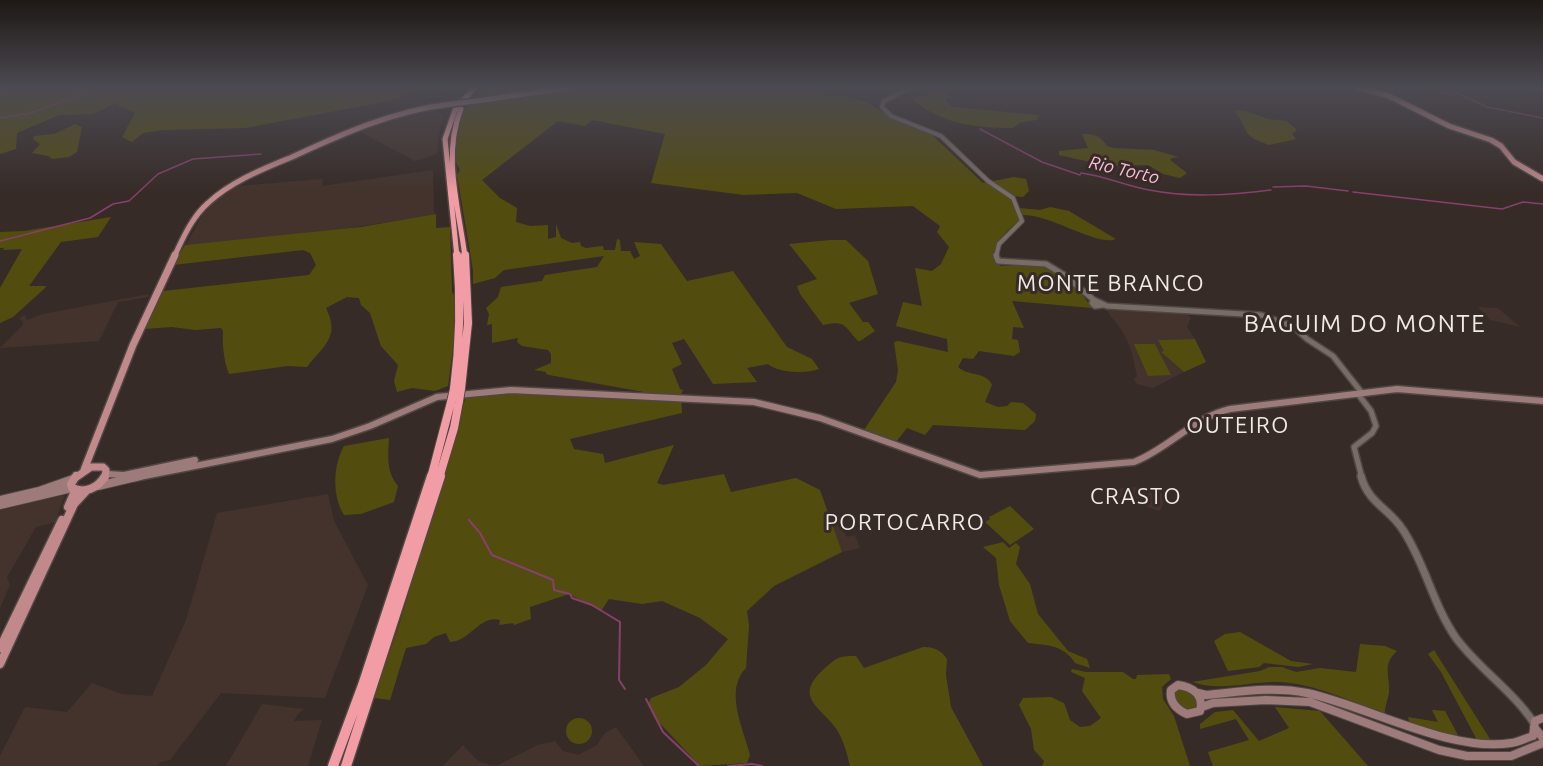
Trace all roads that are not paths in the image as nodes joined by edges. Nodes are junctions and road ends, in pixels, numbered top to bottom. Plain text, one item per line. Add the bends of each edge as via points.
1 (367, 123) edge
2 (449, 123) edge
3 (456, 123) edge
4 (907, 123) edge
5 (1443, 123) edge
6 (1543, 179) edge
7 (1022, 221) joint
8 (457, 389) junction
9 (1360, 394) junction
10 (455, 401) junction
11 (1543, 401) edge
12 (305, 444) junction
13 (93, 454) junction
14 (98, 466) junction
15 (84, 470) junction
16 (107, 474) junction
17 (73, 486) junction
18 (91, 489) junction
19 (0, 500) edge
20 (0, 505) edge
21 (0, 648) edge
22 (0, 664) edge
23 (1198, 693) junction
24 (1202, 707) junction
25 (1539, 721) edge
26 (1543, 738) edge
27 (1543, 743) edge
28 (333, 766) edge
29 (346, 766) edge

1 - 13 main road, bridge via 241,181 206,205 187,230 144,317
2 - 8 highway via 445,139 461,298
3 - 8 highway via 452,137 468,297 467,345
4 - 7 street via 941,136 988,181 1013,198
5 - 6 main road via 1494,142 1520,167
7 - 9 street via 1000,242 996,258 1000,262 1046,264 1103,305 1265,316 1296,328 1333,356
8 - 10 highway, bridge
9 - 11 main road via 1408,389
9 - 12 main road via 1221,411 1134,462 988,475 820,418 754,402 512,390 432,398 347,435
9 - 25 street via 1376,426 1354,447 1365,490 1403,529 1462,647
10 - 28 highway
10 - 29 highway via 454,428 437,485
12 - 16 main road via 124,475
12 - 18 main road
13 - 14 main road
13 - 15 main road
14 - 15 main road
14 - 16 main road
15 - 17 main road
16 - 18 main road
17 - 18 main road
17 - 19 main road
17 - 20 main road
17 - 21 main road
18 - 22 main road via 74,504
23 - 24 main road
23 - 24 main road via 1178,685 1170,694 1173,704 1182,712 1197,714
23 - 25 main road via 1305,693 1440,743 1468,749 1511,747 1532,738
24 - 27 main road via 1266,700 1310,702 1439,750 1467,756 1511,756
25 - 26 main road

